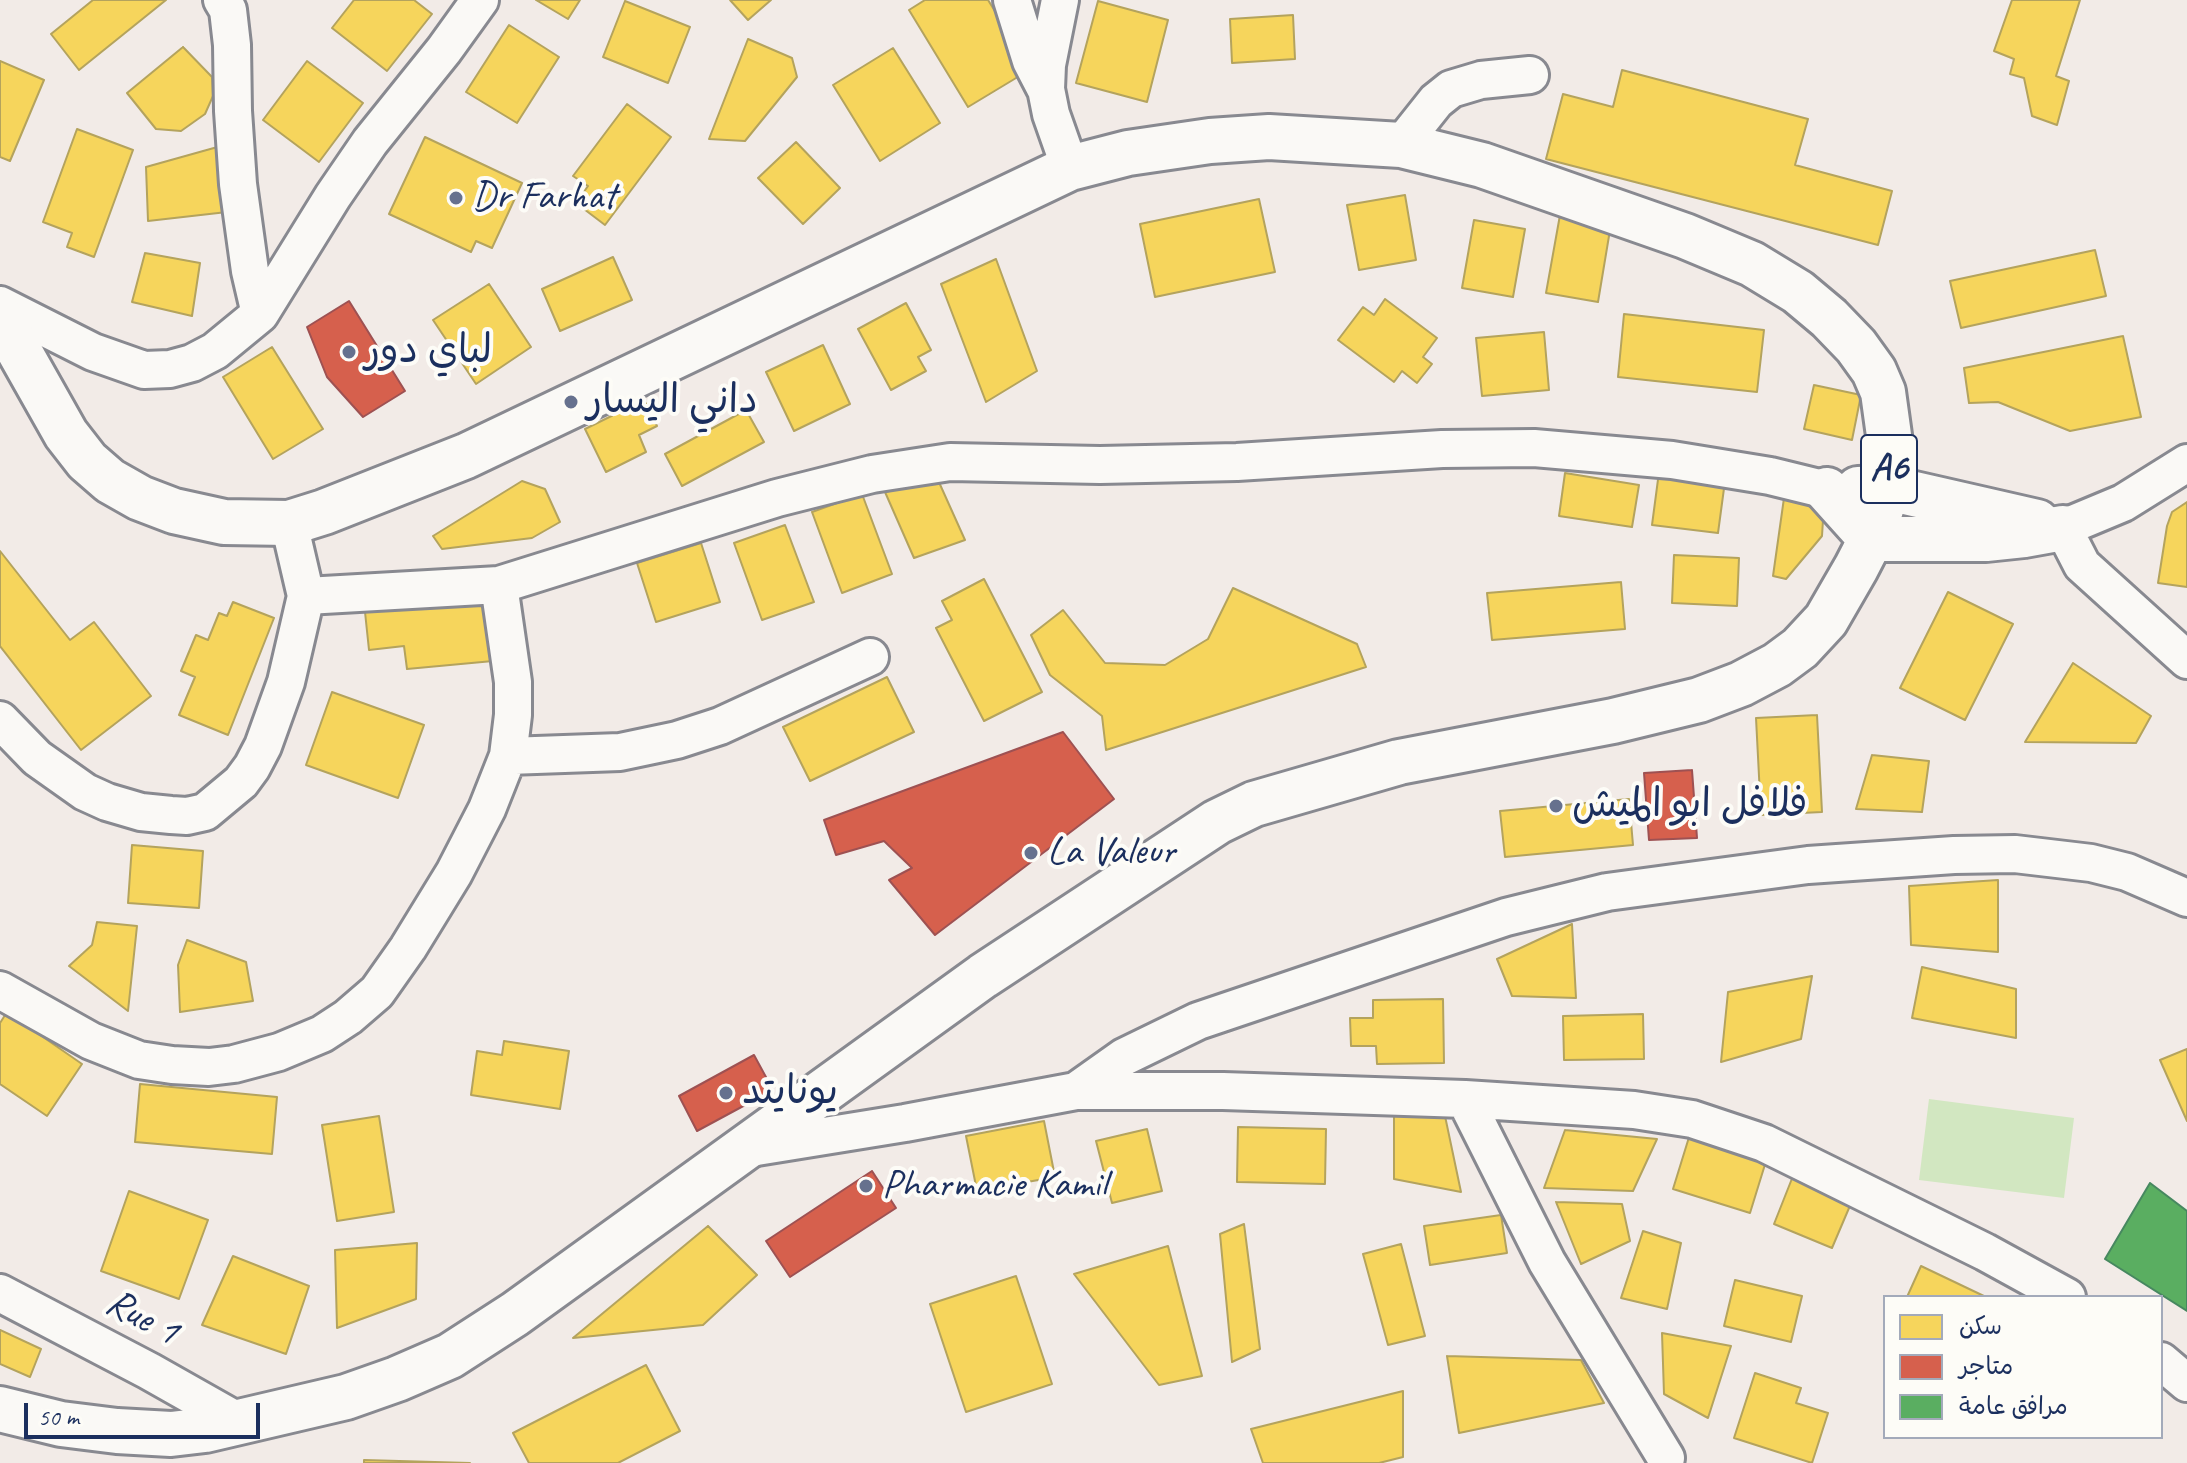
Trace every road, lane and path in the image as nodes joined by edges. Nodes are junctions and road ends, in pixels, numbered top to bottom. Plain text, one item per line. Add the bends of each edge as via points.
1 (222, 0) edge
2 (480, 0) edge
3 (1012, 0) edge
4 (1060, 0) edge
5 (1530, 75) dead end
6 (1046, 89) junction
7 (1401, 145) junction
8 (1070, 168) junction
9 (0, 305) edge
10 (260, 314) junction
11 (0, 317) edge
12 (2187, 463) edge
13 (1888, 488) junction
14 (1827, 490) junction
15 (289, 523) junction
16 (2063, 528) junction
17 (1871, 539) junction
18 (499, 585) junction
19 (306, 596) junction
20 (870, 657) dead end
21 (2187, 660) edge
22 (0, 720) edge
23 (508, 756) junction
24 (2187, 898) edge
25 (0, 990) edge
26 (1076, 1091) junction
27 (1465, 1099) junction
28 (743, 1149) junction
29 (0, 1293) edge
30 (2063, 1295) edge
31 (2163, 1363) edge
32 (2187, 1383) edge
33 (3, 1415) edge
34 (241, 1423) junction
35 (1658, 1461) edge

1 - 10 street via 232,45 238,184
2 - 10 street via 362,153
3 - 6 street via 1031,61
4 - 6 street
5 - 7 street via 1451,89
6 - 8 street
7 - 8 highway, A6 via 1239,139 1128,153
7 - 13 highway, A6 via 1482,165 1685,236 1752,264 1798,292 1838,327 1874,371 1889,419
8 - 15 highway, A6 via 466,456
9 - 10 street via 93,352 144,370 192,363
11 - 15 highway, A6 via 66,434 110,481 174,511 224,522
12 - 16 street via 2123,503
13 - 14 highway
13 - 16 highway
13 - 17 highway, A6
14 - 17 highway
14 - 18 street via 1672,460 1534,448 1237,462 950,462 872,474 777,498
15 - 19 street
16 - 17 highway via 1986,539
16 - 21 street via 2082,565
17 - 28 highway, A6 via 1826,620 1777,665 1699,700 1399,762 1254,804 1182,843 996,967
18 - 19 street
18 - 23 street via 513,682
19 - 22 street via 286,682 263,746 241,782 205,812 160,814 107,802 37,758
20 - 23 street via 720,726 677,740 620,752
23 - 25 street via 454,873 400,960 377,992 322,1034 234,1064 172,1065 139,1060 91,1041
24 - 26 street via 2091,863 1999,854 1808,865 1607,892 1506,917 1198,1021 1124,1057
26 - 27 street
26 - 28 street
27 - 30 street via 1634,1110 1731,1130
27 - 35 street via 1547,1262
28 - 34 highway, A6 via 450,1356 346,1397
29 - 34 street, Rue 1
31 - 32 street
33 - 34 highway, A6 via 171,1434

